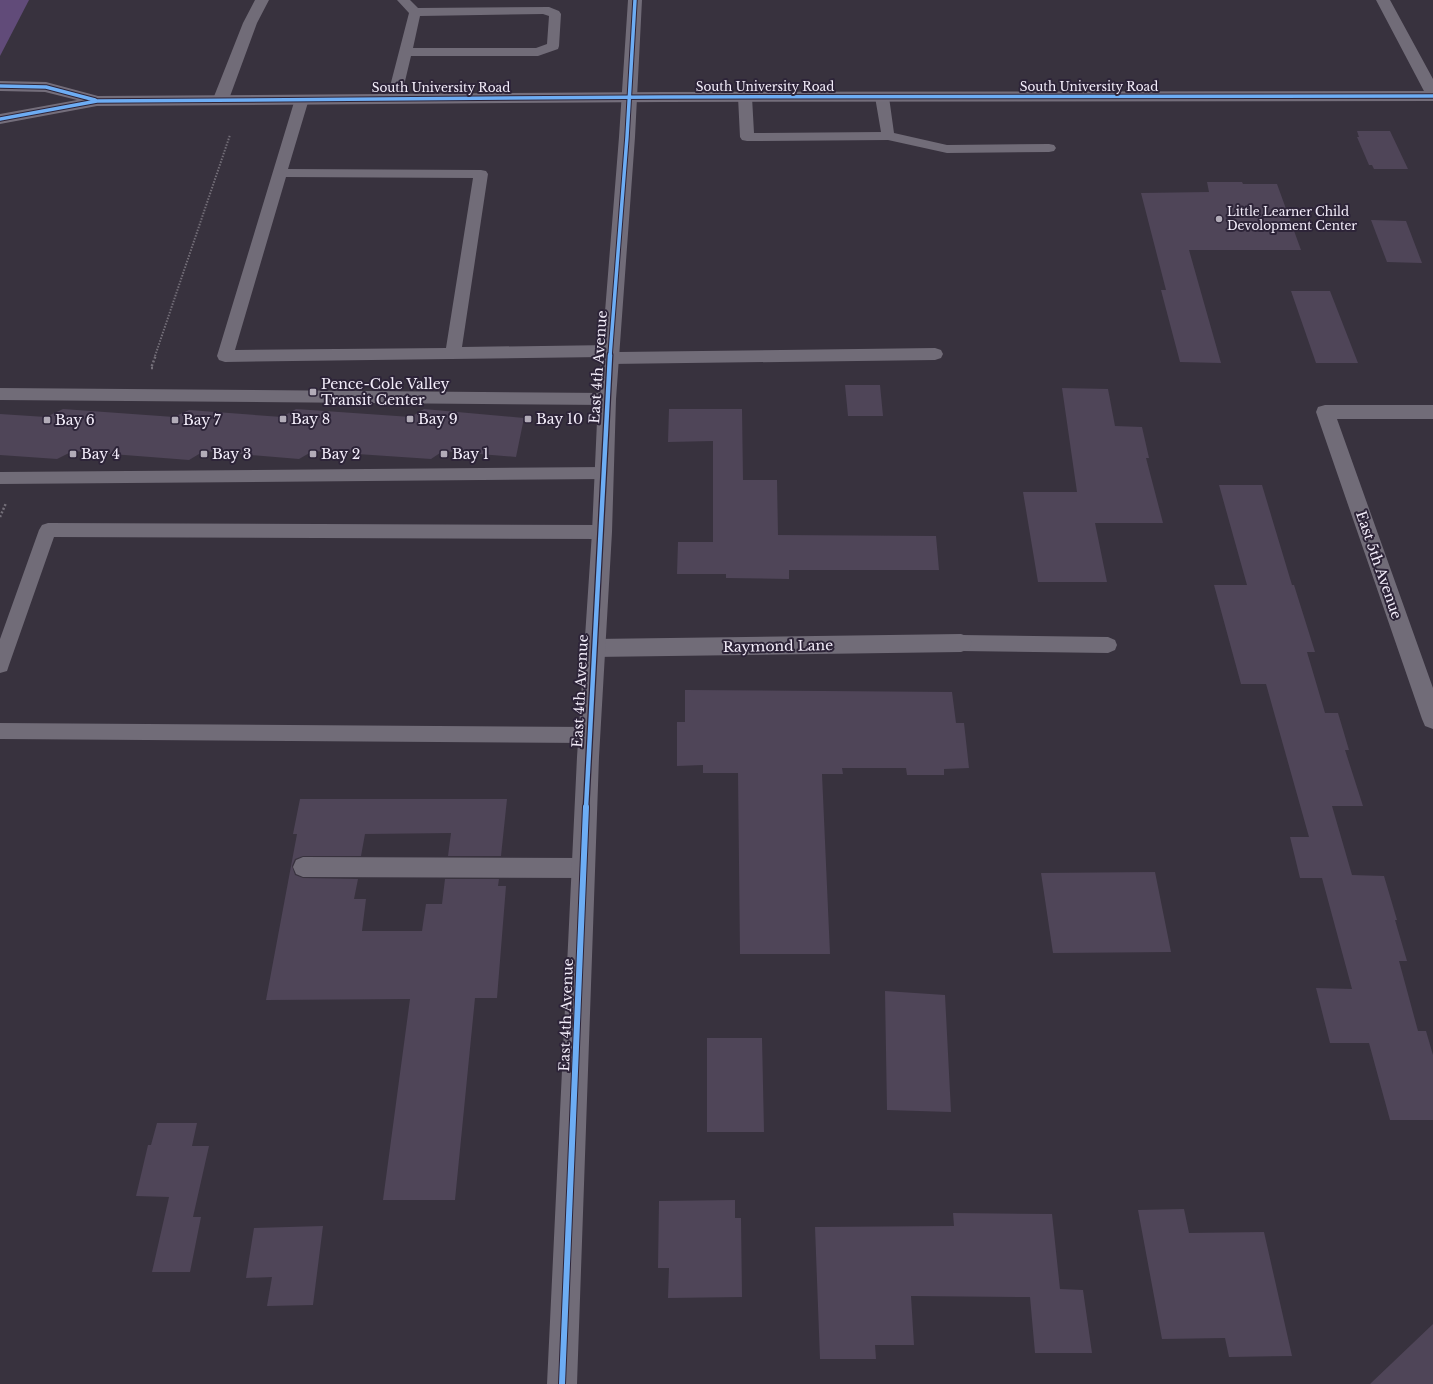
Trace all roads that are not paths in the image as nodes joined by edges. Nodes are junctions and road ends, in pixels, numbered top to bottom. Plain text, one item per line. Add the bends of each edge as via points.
1 (262, 0) edge
2 (403, 0) edge
3 (635, 0) edge
4 (1384, 0) edge
5 (415, 12) junction
6 (405, 52) junction
7 (0, 86) edge
8 (1433, 95) edge
9 (745, 97) junction
10 (882, 97) junction
11 (394, 98) junction
12 (628, 98) junction
13 (302, 99) junction
14 (221, 100) junction
15 (97, 101) junction
16 (0, 119) edge
17 (888, 136) junction
18 (1049, 148) dead end
19 (279, 173) junction
20 (453, 353) junction
21 (935, 354) dead end
22 (610, 355) junction
23 (0, 394) edge
24 (607, 399) junction
25 (1433, 412) edge
26 (605, 473) junction
27 (0, 478) edge
28 (602, 532) junction
29 (962, 643) joint
30 (1108, 645) dead end
31 (594, 648) junction
32 (0, 665) edge
33 (1433, 719) edge
34 (0, 731) edge
35 (590, 735) junction
36 (303, 867) dead end
37 (584, 868) junction
38 (562, 1384) edge

1 - 14 street via 250,23
2 - 5 lane
3 - 12 street, East 4th Avenue
4 - 8 street
5 - 6 lane
5 - 6 lane via 544,10 555,14 553,46 538,52
6 - 11 lane
7 - 15 main road, South University Road via 46,87
8 - 10 main road, South University Road
9 - 10 main road, South University Road
9 - 12 main road, South University Road
9 - 17 lane via 747,137
10 - 17 lane
11 - 12 main road, South University Road
11 - 13 main road, South University Road
12 - 22 street, East 4th Avenue
13 - 14 main road, South University Road
13 - 19 lane
14 - 15 main road, South University Road
15 - 16 main road, South University Road
17 - 18 lane via 947,149
19 - 20 lane via 481,174
19 - 20 lane via 225,356
20 - 22 lane
21 - 22 lane
22 - 24 street, East 4th Avenue
23 - 24 lane
24 - 26 street, East 4th Avenue
25 - 33 street, East 5th Avenue via 1325,412
26 - 27 lane
26 - 28 street, East 4th Avenue
28 - 31 street, East 4th Avenue
28 - 32 lane via 48,530
29 - 30 lane
29 - 31 street, Raymond Lane
31 - 35 street, East 4th Avenue
34 - 35 lane
35 - 37 street, East 4th Avenue
36 - 37 lane
37 - 38 street, East 4th Avenue

